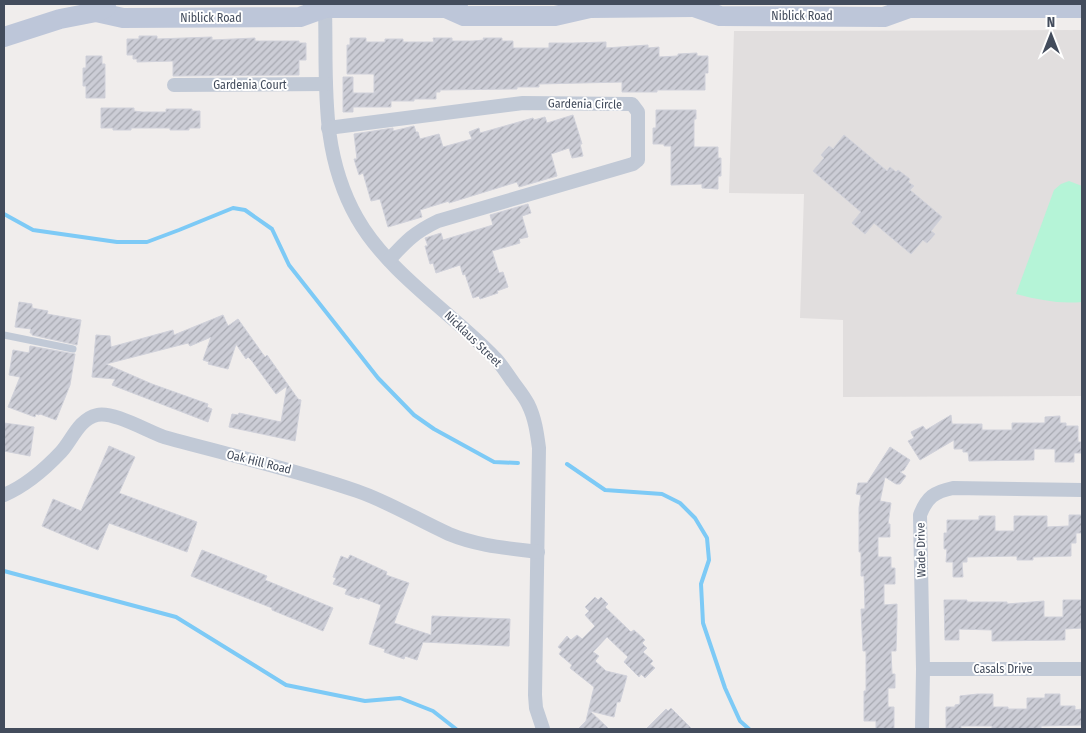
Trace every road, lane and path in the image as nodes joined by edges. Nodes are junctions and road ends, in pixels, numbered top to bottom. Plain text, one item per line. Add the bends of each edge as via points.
1 (566, 4) edge
2 (700, 5) edge
3 (317, 6) edge
4 (452, 6) edge
5 (900, 6) edge
6 (104, 8) edge
7 (590, 8) junction
8 (1082, 8) edge
9 (4, 37) edge
10 (326, 84) junction
11 (174, 85) dead end
12 (328, 128) junction
13 (389, 260) junction
14 (4, 336) edge
15 (74, 349) dead end
16 (1082, 490) edge
17 (4, 495) edge
18 (538, 552) junction
19 (923, 669) junction
20 (1082, 669) edge
21 (543, 729) edge
22 (922, 729) edge

1 - 7 main road, Niblick Road
2 - 5 main road, Niblick Road via 720,16 884,17
2 - 7 main road, Niblick Road
3 - 4 main road, Niblick Road
3 - 6 main road, Niblick Road via 300,17 123,18
3 - 10 street, Nicklaus Street
4 - 7 main road, Niblick Road via 464,16 555,16
5 - 8 main road, Niblick Road
6 - 9 main road, Niblick Road
10 - 11 street, Gardenia Court
10 - 12 street, Nicklaus Street
12 - 13 street, Nicklaus Street via 335,166 350,204 371,239
12 - 13 street, Gardenia Circle via 523,103 632,104 638,112 638,160 634,164 438,221 406,240
13 - 18 street, Nicklaus Street via 496,359 528,403 540,448
14 - 15 lane
16 - 19 street, Wade Drive via 953,488 942,490 925,502 920,515
17 - 18 street, Oak Hill Road via 49,464 82,423 97,415 115,417 161,436 324,479 369,495 474,542
18 - 21 street, Nicklaus Street via 535,695
19 - 20 street, Casals Drive
19 - 22 street, Wade Drive

